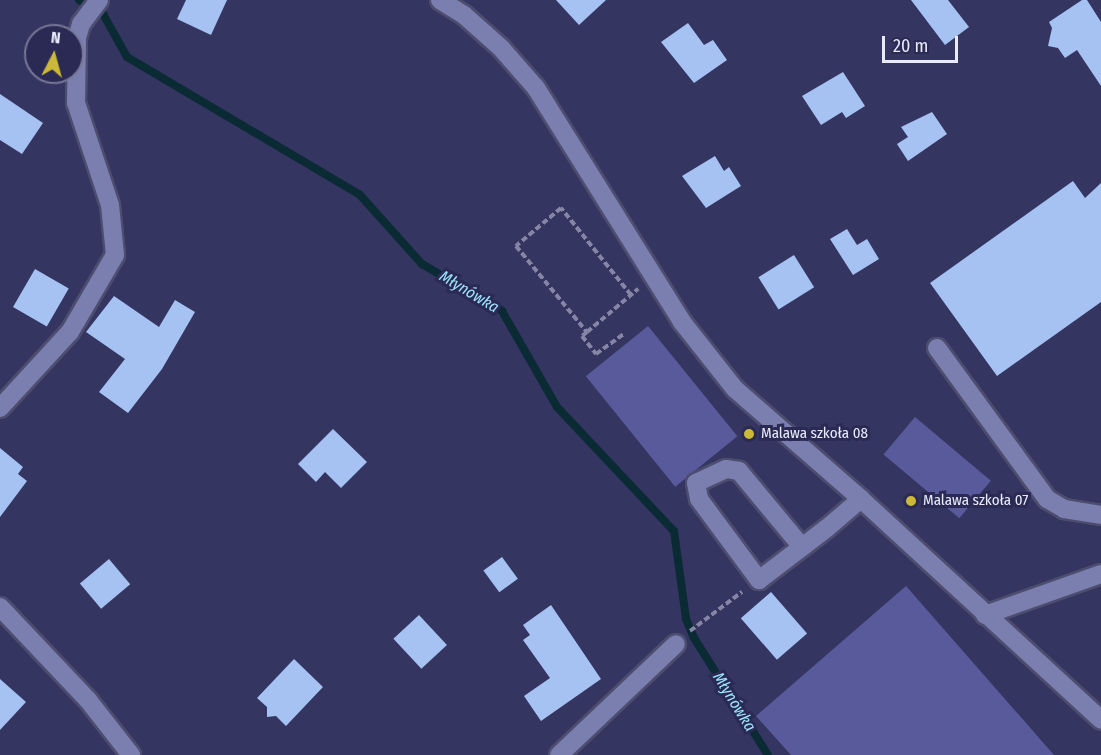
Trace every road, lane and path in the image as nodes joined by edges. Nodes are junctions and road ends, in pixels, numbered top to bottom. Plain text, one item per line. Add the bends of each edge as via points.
1 (99, 0) edge
2 (440, 0) edge
3 (652, 277) junction
4 (631, 295) junction
5 (587, 332) junction
6 (624, 334) dead end
7 (937, 348) dead end
8 (0, 408) edge
9 (861, 499) junction
10 (1101, 515) edge
11 (802, 547) junction
12 (1101, 574) edge
13 (759, 580) junction
14 (0, 607) edge
15 (985, 615) junction
16 (702, 622) dead end
17 (676, 644) dead end
18 (1101, 720) edge
19 (131, 755) edge
20 (559, 755) edge

1 - 8 street via 81,24 77,38 76,103 111,205 115,255 70,332
2 - 3 street via 494,41 536,88
3 - 4 path
3 - 9 street via 735,389
4 - 5 path
4 - 5 path via 561,208 516,246
5 - 6 path via 582,336 596,354
7 - 10 street via 1047,499 1064,509
9 - 11 street
9 - 15 street
11 - 13 street
11 - 13 street via 740,471 726,469 696,483 699,499
12 - 15 street
13 - 16 path
14 - 19 street via 88,700
15 - 18 street
17 - 20 street

